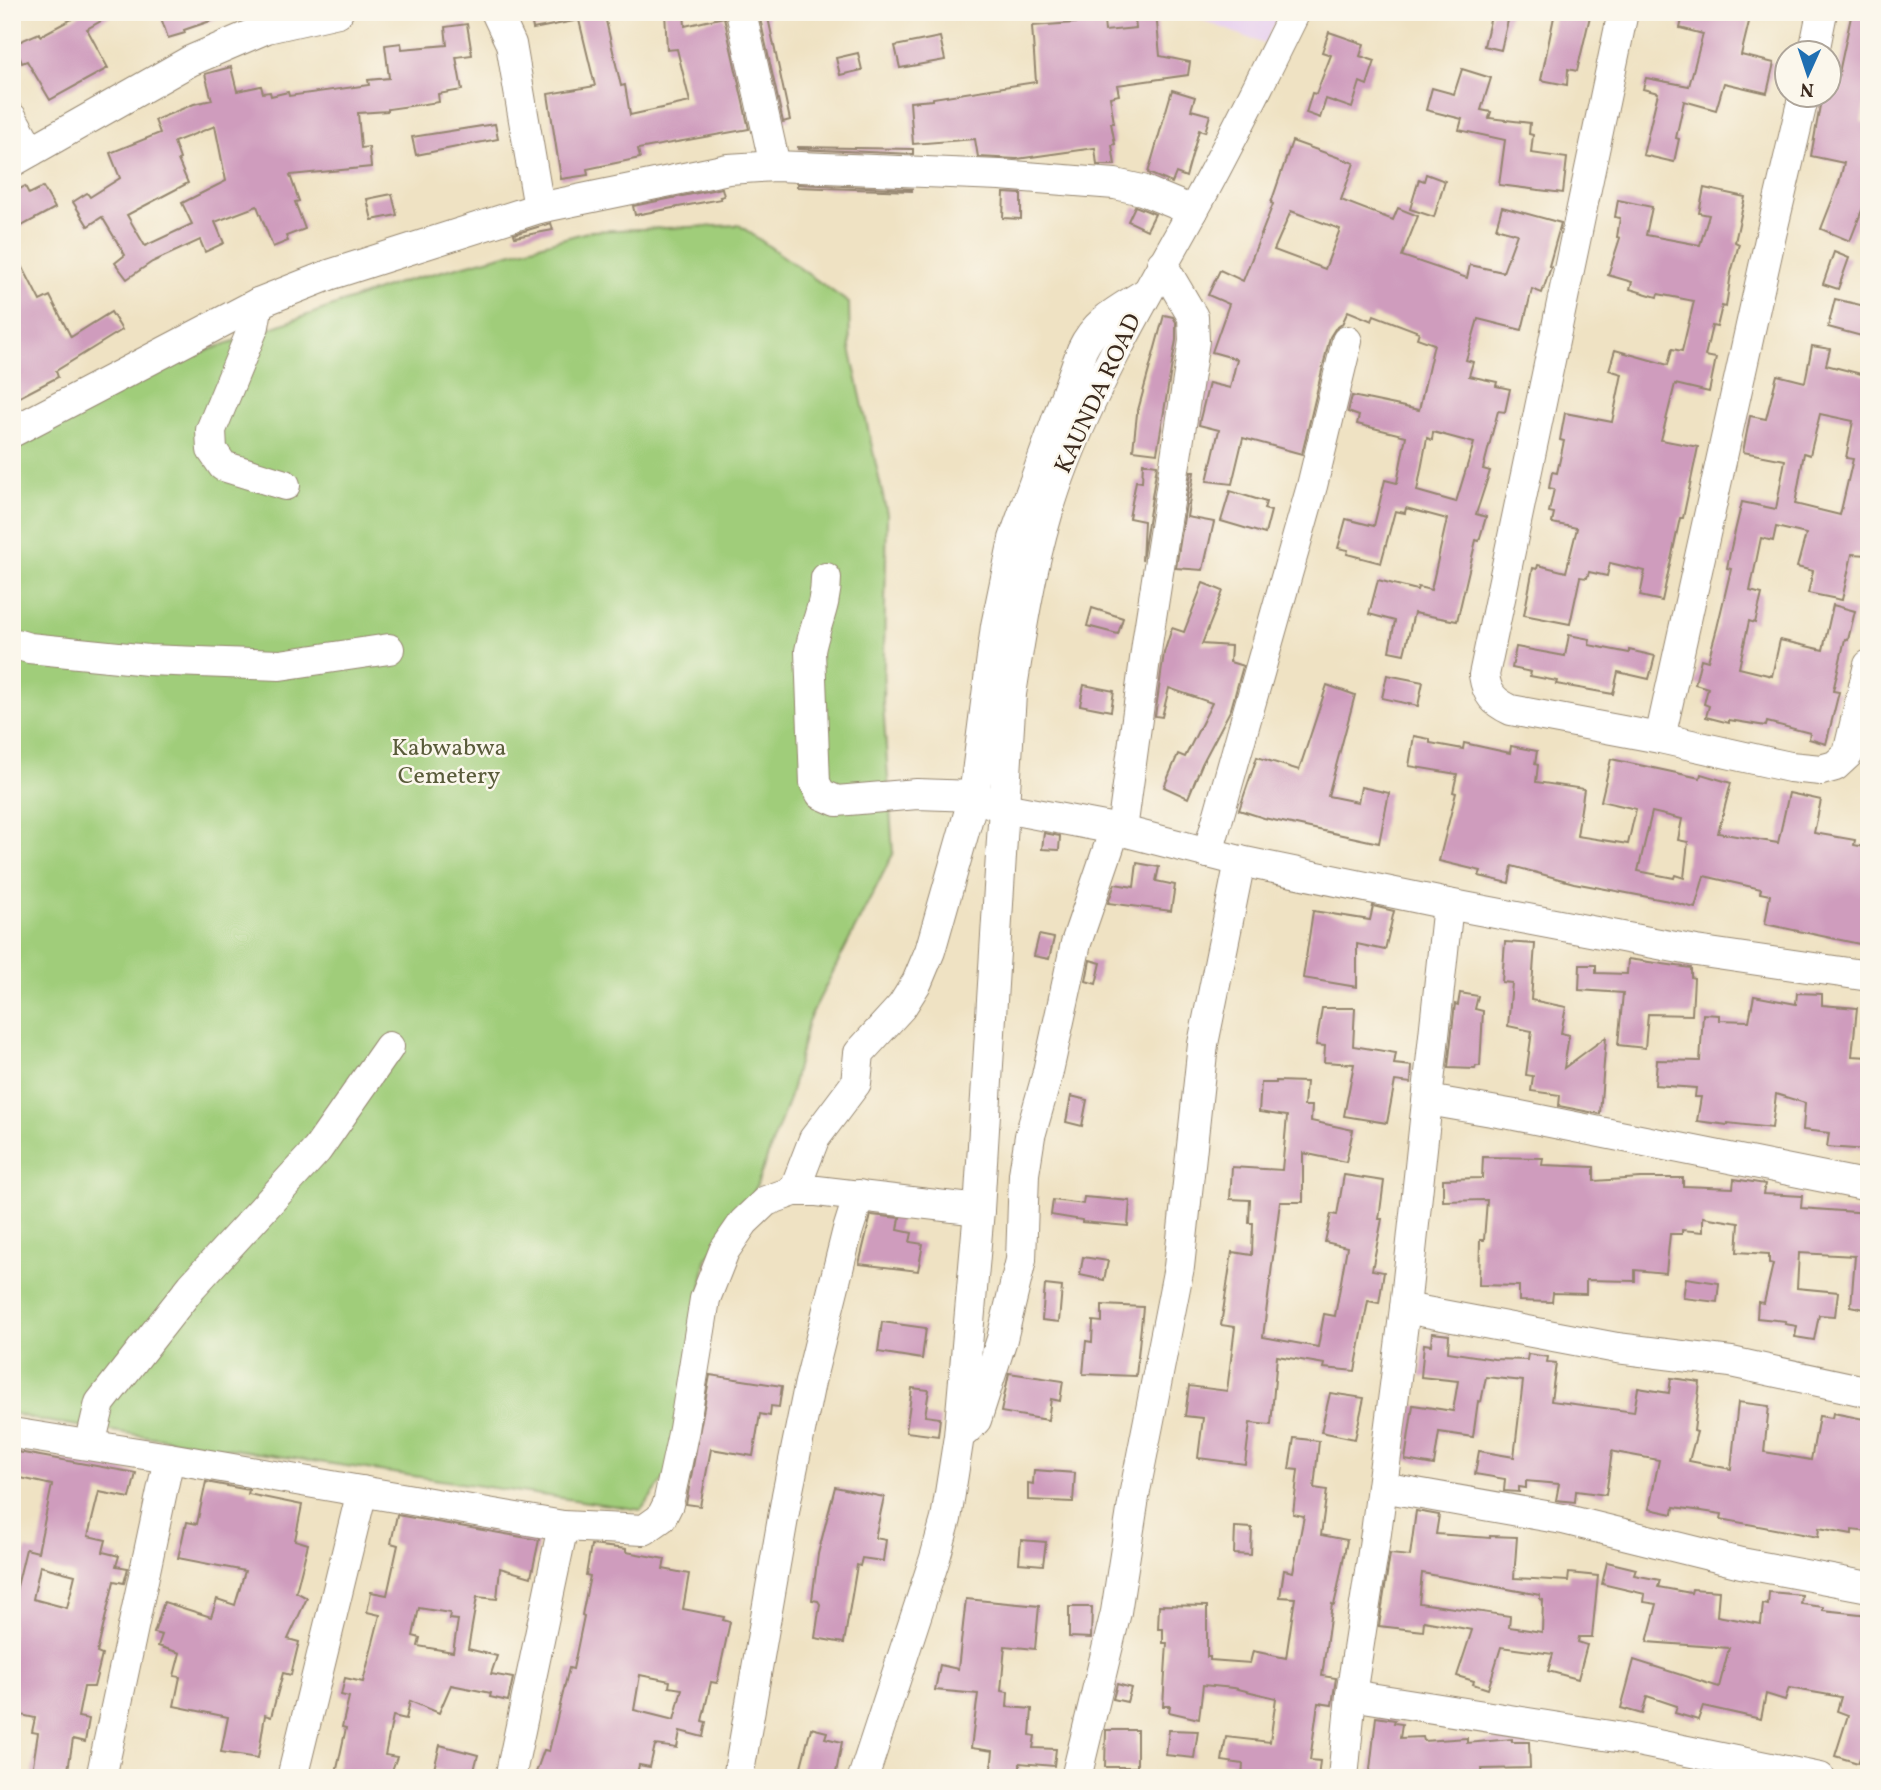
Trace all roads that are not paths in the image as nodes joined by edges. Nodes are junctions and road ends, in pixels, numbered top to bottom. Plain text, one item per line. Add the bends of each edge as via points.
1 (338, 12) edge
2 (496, 12) edge
3 (741, 12) edge
4 (1295, 12) edge
5 (1623, 12) edge
6 (1822, 12) edge
7 (1817, 38) edge
8 (1801, 108) edge
9 (12, 118) edge
10 (22, 156) edge
11 (775, 166) junction
12 (539, 208) junction
13 (1193, 211) junction
14 (1162, 264) junction
15 (1146, 293) junction
16 (258, 303) junction
17 (1347, 341) dead end
18 (12, 432) edge
19 (285, 485) dead end
20 (826, 578) dead end
21 (12, 643) edge
22 (390, 649) dead end
23 (1869, 665) edge
24 (1660, 738) junction
25 (974, 796) junction
26 (1004, 808) junction
27 (1119, 830) junction
28 (1209, 853) junction
29 (1240, 861) junction
30 (1448, 904) junction
31 (1869, 976) edge
32 (389, 1047) dead end
33 (1428, 1100) junction
34 (1869, 1186) edge
35 (794, 1191) junction
36 (859, 1195) junction
37 (979, 1210) junction
38 (1405, 1308) junction
39 (1869, 1392) edge
40 (12, 1433) edge
41 (959, 1436) junction
42 (90, 1445) junction
43 (169, 1458) junction
44 (1382, 1487) junction
45 (362, 1491) junction
46 (563, 1526) junction
47 (1869, 1587) edge
48 (1351, 1695) junction
49 (101, 1778) edge
50 (292, 1778) edge
51 (510, 1778) edge
52 (738, 1778) edge
53 (863, 1778) edge
54 (1076, 1778) edge
55 (1343, 1778) edge
56 (1820, 1778) edge

1 - 10 street via 278,25 190,61
2 - 12 street via 511,44
3 - 11 street
4 - 13 street, KAUNDA ROAD
5 - 24 street via 1484,676 1487,692 1497,704 1511,710
6 - 7 street
8 - 24 street
9 - 10 street
11 - 12 street via 728,169
11 - 13 street via 1115,184
12 - 16 street via 329,275
13 - 14 street, KAUNDA ROAD
14 - 15 street, KAUNDA ROAD
14 - 27 street via 1193,317 1194,341
15 - 25 street via 1090,333 1014,539 996,626
15 - 26 street, KAUNDA ROAD via 1063,468 1042,536 1023,614 1011,694
16 - 18 street
16 - 19 street via 254,326 211,430 212,450 223,466
17 - 28 street via 1312,486
20 - 25 street via 826,597 810,651 814,783 821,794 837,801 917,794
21 - 22 street via 148,660 280,665
23 - 24 street via 1848,754 1835,766 1821,770 1790,767
25 - 26 street
25 - 35 street via 917,982 902,1006 859,1053 856,1083 814,1139
26 - 27 street
26 - 37 street, KAUNDA ROAD
27 - 28 street
27 - 41 street via 1076,943 1030,1136 1020,1260 1002,1339 976,1420
28 - 29 street
29 - 30 street
29 - 54 street via 1203,1044 1179,1267 1116,1612
30 - 31 street via 1696,951
30 - 33 street
32 - 42 street via 317,1150 192,1286 100,1403
33 - 34 street
33 - 38 street
35 - 36 street
35 - 46 street via 766,1201 744,1222 715,1273 705,1299 684,1429 662,1518 644,1530
36 - 37 street
36 - 52 street via 786,1495
37 - 41 street, KAUNDA ROAD
38 - 39 street via 1617,1348 1731,1362
38 - 44 street
40 - 42 street
41 - 53 street, KAUNDA ROAD via 946,1519
42 - 43 street
43 - 45 street
43 - 49 street
44 - 47 street via 1563,1519 1741,1563
44 - 48 street
45 - 46 street
45 - 50 street
46 - 51 street
48 - 55 street
48 - 56 street via 1623,1738

